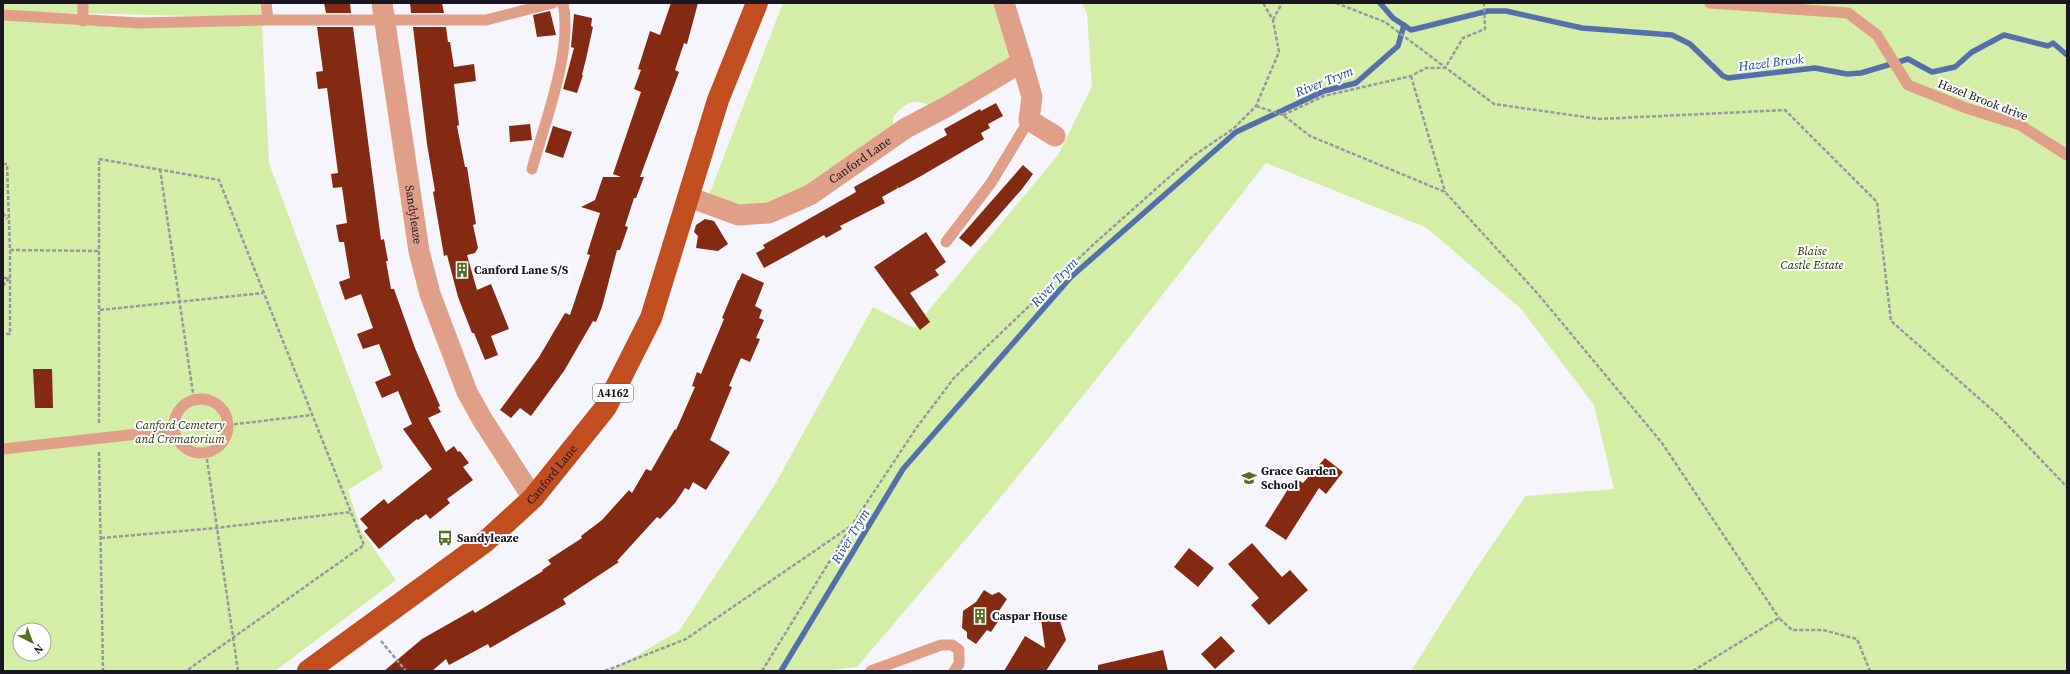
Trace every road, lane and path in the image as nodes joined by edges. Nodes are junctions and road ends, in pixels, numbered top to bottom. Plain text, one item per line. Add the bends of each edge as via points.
1 (83, 3) edge
2 (266, 3) edge
3 (553, 3) edge
4 (563, 3) edge
5 (758, 3) edge
6 (1004, 3) edge
7 (1263, 3) edge
8 (1282, 3) edge
9 (1336, 3) edge
10 (1484, 3) edge
11 (1710, 3) edge
12 (383, 12) edge
13 (3, 15) edge
14 (268, 20) junction
15 (1273, 20) junction
16 (83, 21) junction
17 (1022, 62) junction
18 (1445, 68) junction
19 (1411, 76) junction
20 (1256, 106) junction
21 (1283, 115) junction
22 (1029, 120) junction
23 (1055, 136) dead end
24 (2067, 154) edge
25 (3, 164) edge
26 (160, 169) junction
27 (532, 169) dead end
28 (1445, 192) junction
29 (689, 197) junction
30 (3, 213) edge
31 (8, 220) junction
32 (946, 242) dead end
33 (10, 250) junction
34 (99, 251) junction
35 (3, 278) edge
36 (8, 278) junction
37 (3, 286) edge
38 (264, 292) junction
39 (178, 302) junction
40 (100, 310) junction
41 (3, 334) edge
42 (194, 400) junction
43 (312, 415) junction
44 (228, 424) junction
45 (174, 430) junction
46 (99, 438) junction
47 (3, 449) edge
48 (206, 453) junction
49 (2067, 487) edge
50 (533, 498) junction
51 (351, 512) junction
52 (852, 525) junction
53 (216, 528) junction
54 (101, 538) junction
55 (1779, 618) junction
56 (369, 627) junction
57 (232, 639) junction
58 (103, 671) edge
59 (186, 671) edge
60 (238, 671) edge
61 (308, 671) edge
62 (406, 671) edge
63 (605, 671) edge
64 (762, 671) edge
65 (871, 671) edge
66 (954, 671) edge
67 (1693, 671) edge
68 (1870, 671) edge

1 - 16 lane
2 - 14 lane
3 - 12 lane via 486,20
4 - 27 lane via 566,18 563,51
5 - 29 main road, Canford Lane / A4162 via 718,100
6 - 17 street
7 - 15 path
8 - 15 path
9 - 18 path via 1385,22
10 - 18 path via 1485,29 1463,38
11 - 24 lane, Hazel Brook drive via 1848,13 1877,35 1908,85 1966,108 2020,125
12 - 14 lane
12 - 50 street, Sandyleaze via 419,251 430,294 467,392
13 - 16 lane
14 - 16 lane via 139,23
15 - 20 path via 1279,52
17 - 22 street via 1032,97
17 - 29 street, Canford Lane via 906,128 810,195 769,213 738,215
18 - 19 path via 1426,68
18 - 49 path via 1494,104 1599,119 1785,110 1877,202 1891,321 1998,415
19 - 21 path via 1324,96
19 - 28 path
20 - 21 path
20 - 52 path via 1234,129 1193,156 1095,243 954,378 917,427
21 - 28 path via 1310,136
22 - 23 street
22 - 32 lane via 991,183
25 - 31 path via 7,164
26 - 34 path via 99,159
26 - 38 path via 219,180
26 - 39 path
28 - 55 path via 1538,294 1662,443
29 - 50 main road, Canford Lane / A4162 via 651,318 606,407
30 - 31 path
31 - 33 path
33 - 34 path
33 - 36 path
34 - 40 path
35 - 36 path
36 - 37 path
36 - 41 path via 10,334
38 - 39 path
38 - 43 path
39 - 40 path
39 - 42 path
40 - 46 path
42 - 44 lane via 213,402 223,412
42 - 45 lane via 176,414
43 - 44 path
43 - 51 path
44 - 48 lane via 224,440
45 - 46 lane
45 - 48 lane via 176,438 185,448 197,453
46 - 47 lane
46 - 54 path
48 - 53 path
50 - 56 main road, Canford Lane / A4162 via 486,540
51 - 53 path
51 - 57 path via 364,545
52 - 63 path via 686,639
52 - 64 path
53 - 54 path
53 - 57 path
54 - 58 path
55 - 67 path
55 - 68 path via 1792,630 1823,630 1857,639
56 - 61 main road, Canford Lane / A4162
56 - 62 path
57 - 59 path
57 - 60 path
65 - 66 lane via 941,645 952,646 958,650 959,664

